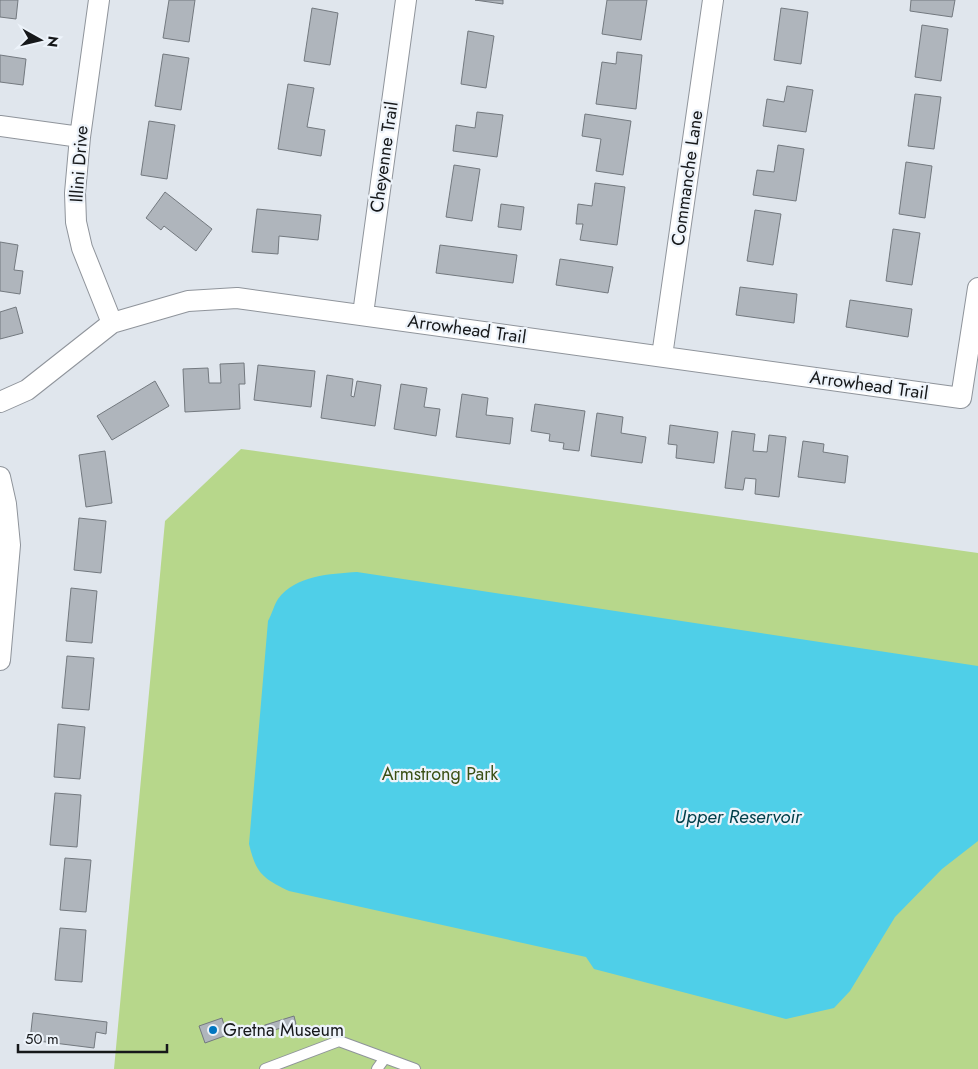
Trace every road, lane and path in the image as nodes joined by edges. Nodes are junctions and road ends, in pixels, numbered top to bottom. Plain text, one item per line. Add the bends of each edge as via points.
1 (99, 0) edge
2 (406, 0) edge
3 (713, 0) edge
4 (0, 126) edge
5 (80, 137) junction
6 (978, 288) edge
7 (363, 314) junction
8 (112, 323) junction
9 (662, 356) junction
10 (0, 402) edge
11 (0, 476) edge
12 (0, 660) edge
13 (385, 1058) junction
14 (412, 1068) edge
15 (265, 1069) edge
16 (377, 1069) edge

1 - 5 street, Illini Drive
2 - 7 street, Cheyenne Trail
3 - 9 street, Commanche Lane
4 - 5 street
5 - 8 street, Illini Drive via 76,222 82,248
6 - 9 street, Arrowhead Trail via 961,398
7 - 8 street, Arrowhead Trail via 237,298 188,301
7 - 9 street, Arrowhead Trail
8 - 10 street, Arrowhead Trail via 27,390
11 - 12 street via 10,544
13 - 14 lane
13 - 15 lane via 339,1041
13 - 16 lane

